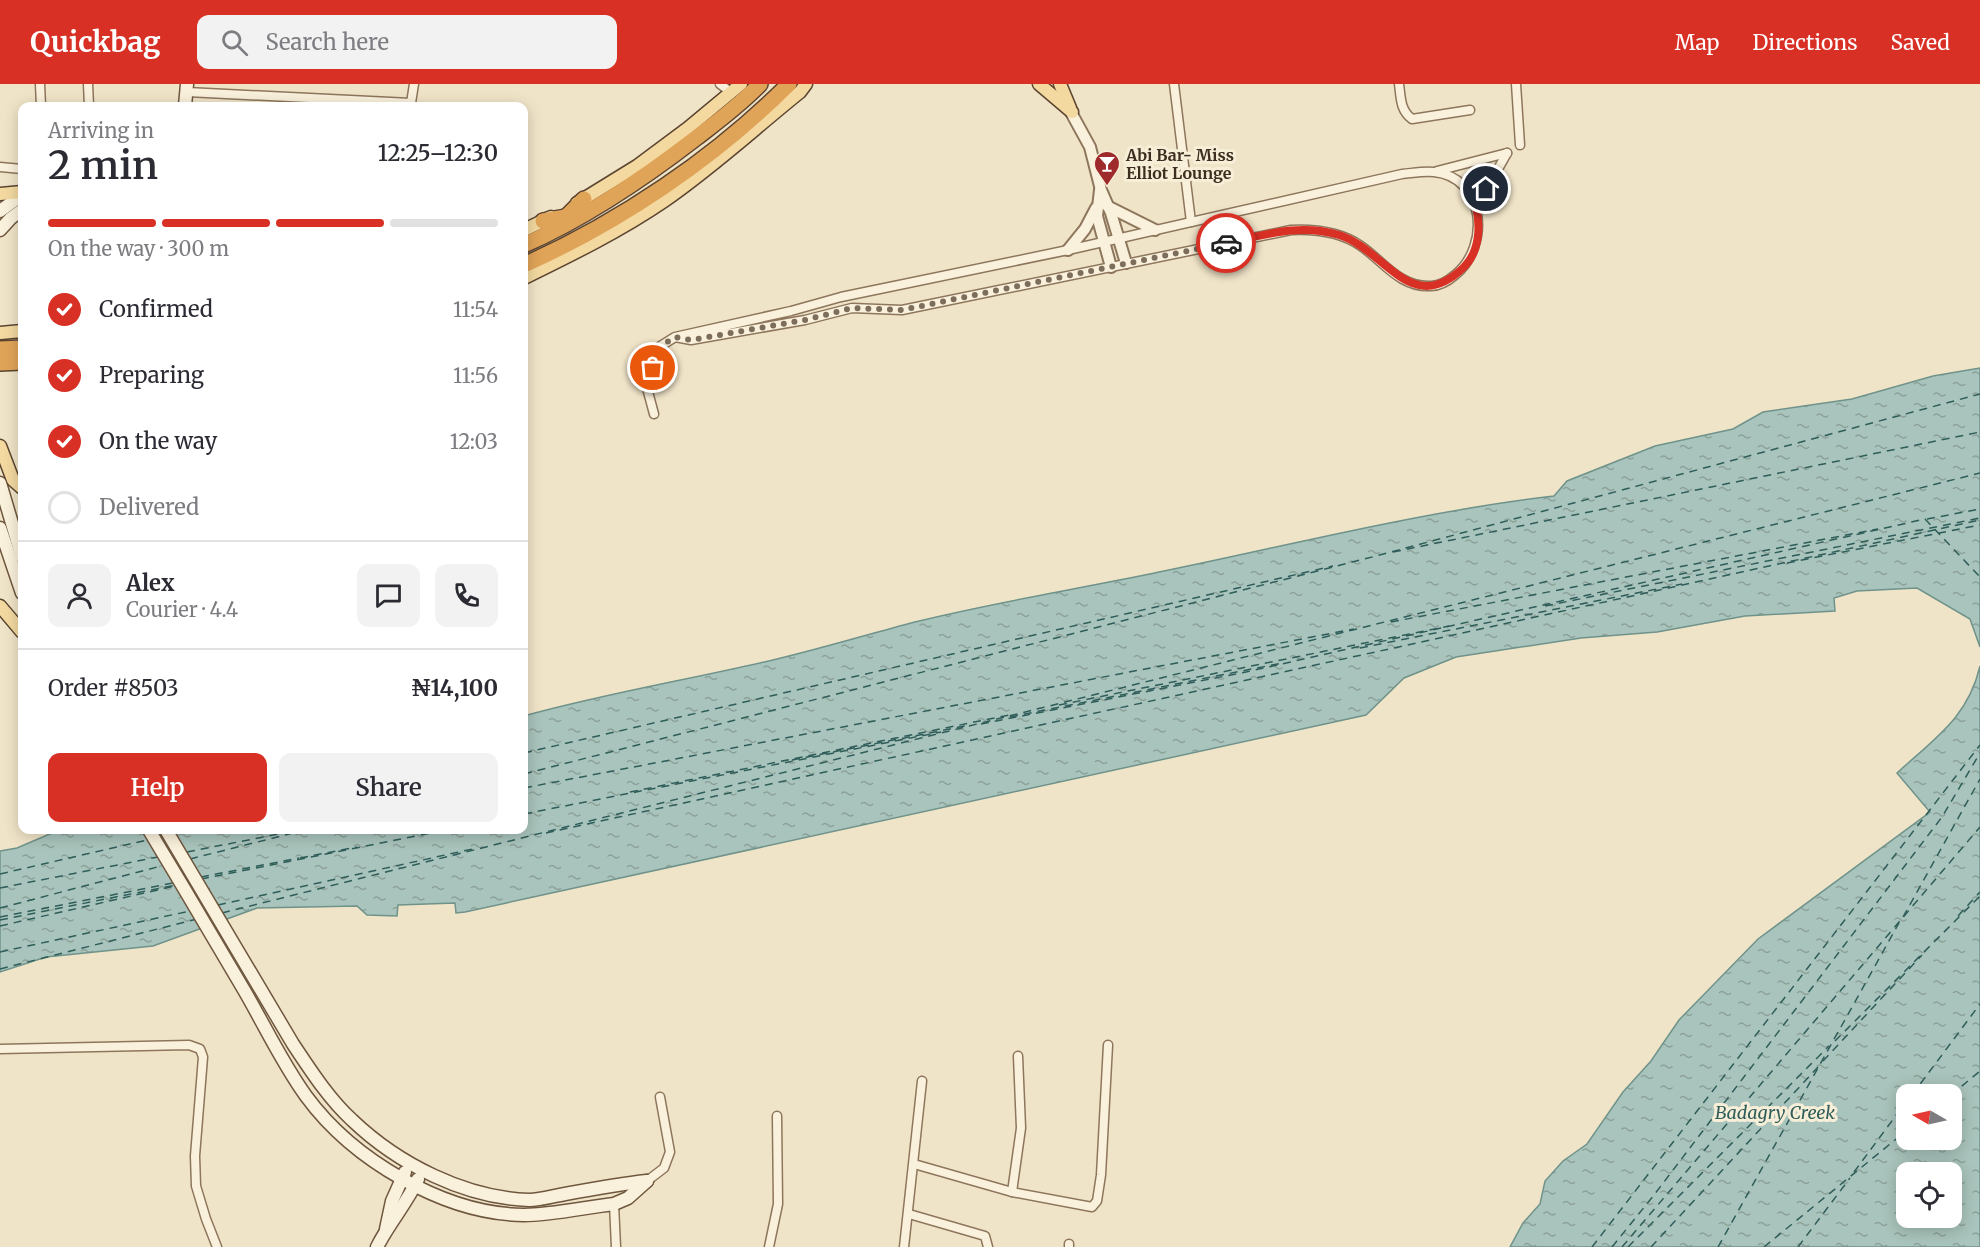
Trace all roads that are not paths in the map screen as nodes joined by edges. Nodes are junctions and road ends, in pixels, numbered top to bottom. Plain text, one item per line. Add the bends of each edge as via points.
1 (40, 84) edge
2 (88, 84) edge
3 (414, 84) edge
4 (720, 84) edge
5 (760, 84) edge
6 (813, 84) edge
7 (1038, 84) edge
8 (1055, 84) edge
9 (1060, 84) edge
10 (1174, 84) edge
11 (1400, 84) edge
12 (1516, 84) edge
13 (798, 87) edge
14 (187, 88) edge
15 (737, 88) edge
16 (42, 102) edge
17 (89, 102) edge
18 (396, 102) edge
19 (411, 102) edge
20 (1470, 110) dead end
21 (1072, 112) junction
22 (751, 127) junction
23 (1521, 146) dead end
24 (0, 167) edge
25 (18, 169) edge
26 (1436, 172) junction
27 (0, 194) edge
28 (18, 194) edge
29 (18, 197) edge
30 (1102, 205) junction
31 (585, 206) junction
32 (1476, 207) junction
33 (0, 211) edge
34 (18, 213) edge
35 (1191, 222) junction
36 (543, 229) junction
37 (0, 230) edge
38 (528, 230) edge
39 (1155, 230) junction
40 (1119, 238) junction
41 (1105, 241) junction
42 (528, 242) edge
43 (1068, 250) junction
44 (1126, 263) junction
45 (528, 264) edge
46 (1111, 267) junction
47 (528, 276) edge
48 (18, 331) edge
49 (0, 333) edge
50 (675, 337) junction
51 (18, 348) edge
52 (0, 349) edge
53 (18, 362) edge
54 (0, 363) edge
55 (18, 369) edge
56 (0, 370) edge
57 (654, 414) dead end
58 (0, 446) edge
59 (0, 483) edge
60 (18, 484) edge
61 (0, 528) edge
62 (18, 544) edge
63 (18, 581) edge
64 (0, 606) edge
65 (18, 627) edge
66 (151, 834) edge
67 (168, 834) edge
68 (1108, 1045) dead end
69 (0, 1049) edge
70 (1018, 1056) dead end
71 (922, 1081) dead end
72 (660, 1097) dead end
73 (777, 1116) dead end
74 (410, 1163) junction
75 (914, 1164) junction
76 (423, 1170) junction
77 (402, 1178) junction
78 (647, 1181) junction
79 (415, 1185) junction
80 (1012, 1192) junction
81 (614, 1203) junction
82 (909, 1214) junction
83 (386, 1230) junction
84 (217, 1247) edge
85 (377, 1247) edge
86 (616, 1247) edge
87 (769, 1247) edge
88 (904, 1247) edge
89 (988, 1247) edge

1 - 16 street
2 - 17 street
3 - 19 street
4 - 15 street
5 - 31 highway via 643,177
6 - 13 main road
7 - 21 main road
8 - 21 street
9 - 21 main road
10 - 35 street
11 - 20 street via 1402,106 1412,119
12 - 23 street
13 - 22 highway
14 - 18 street
15 - 31 main road
21 - 30 street via 1090,147
22 - 45 highway via 632,206
22 - 47 main road via 705,171 662,202
24 - 25 street
26 - 32 street via 1459,182
26 - 32 street via 1507,153
26 - 35 street via 1402,174
27 - 28 main road
29 - 33 main road
30 - 39 street
30 - 40 street
30 - 41 street via 1098,216
30 - 43 street
31 - 36 highway
31 - 36 highway
32 - 44 street via 1477,242 1470,261 1445,283 1431,286 1401,279 1360,245 1340,235 1310,229
34 - 37 main road
35 - 39 street
36 - 38 main road
36 - 42 highway
39 - 40 street
40 - 41 street
40 - 44 street
41 - 43 street
41 - 46 street
43 - 50 street via 841,297
44 - 46 street
46 - 50 street via 902,310 852,308 691,340
48 - 49 main road
50 - 57 street via 659,347 647,388
51 - 52 highway
53 - 54 highway
55 - 56 main road
58 - 60 main road
59 - 62 main road
61 - 63 main road
64 - 65 main road
66 - 77 main road via 307,1097 357,1150
67 - 74 main road via 293,1044 332,1099 352,1120
68 - 80 street via 1097,1201 1092,1206
69 - 84 street via 189,1045 200,1049 203,1057 196,1186
70 - 80 street via 1021,1128
71 - 75 street
72 - 78 street via 670,1152 664,1168
73 - 87 street via 778,1204
74 - 76 main road
74 - 77 main road
75 - 80 street
75 - 82 street
76 - 78 main road via 478,1192 531,1200
76 - 79 main road
77 - 79 main road
77 - 83 main road
78 - 81 main road via 628,1198
79 - 81 main road via 470,1206 524,1215
79 - 83 main road
81 - 86 street
82 - 88 street
82 - 89 street via 985,1236
83 - 85 main road

